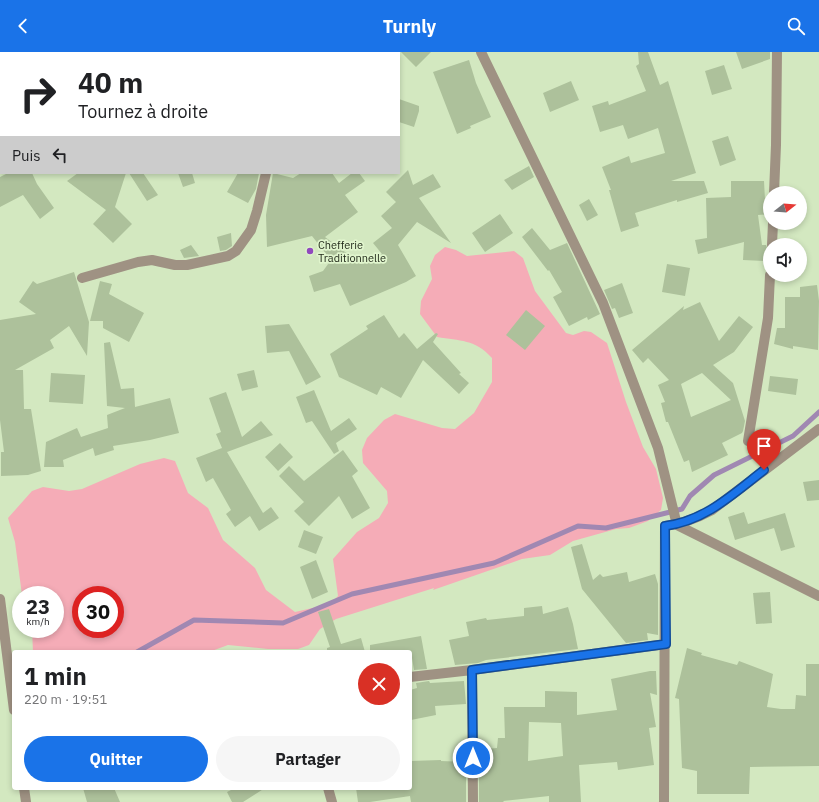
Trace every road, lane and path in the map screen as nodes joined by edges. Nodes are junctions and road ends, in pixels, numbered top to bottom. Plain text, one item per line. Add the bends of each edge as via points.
1 (481, 52) edge
2 (777, 52) edge
3 (266, 174) edge
4 (774, 186) edge
5 (82, 278) dead end
6 (770, 282) edge
7 (819, 429) edge
8 (748, 441) dead end
9 (677, 525) junction
10 (819, 596) edge
11 (0, 599) edge
12 (666, 644) junction
13 (472, 670) junction
14 (412, 677) edge
15 (12, 694) edge
16 (24, 790) edge
17 (329, 790) edge
18 (26, 802) edge
19 (332, 802) edge
20 (473, 802) edge
21 (664, 802) edge

1 - 9 street via 603,303 658,448
2 - 4 street
3 - 5 street via 251,230 236,251 228,256 187,265 152,260 138,262
6 - 8 street via 768,318
7 - 9 street via 712,510
9 - 10 street
9 - 12 street via 665,526
11 - 15 street
12 - 13 street
12 - 21 street
13 - 14 street
13 - 20 street
16 - 18 street
17 - 19 street

